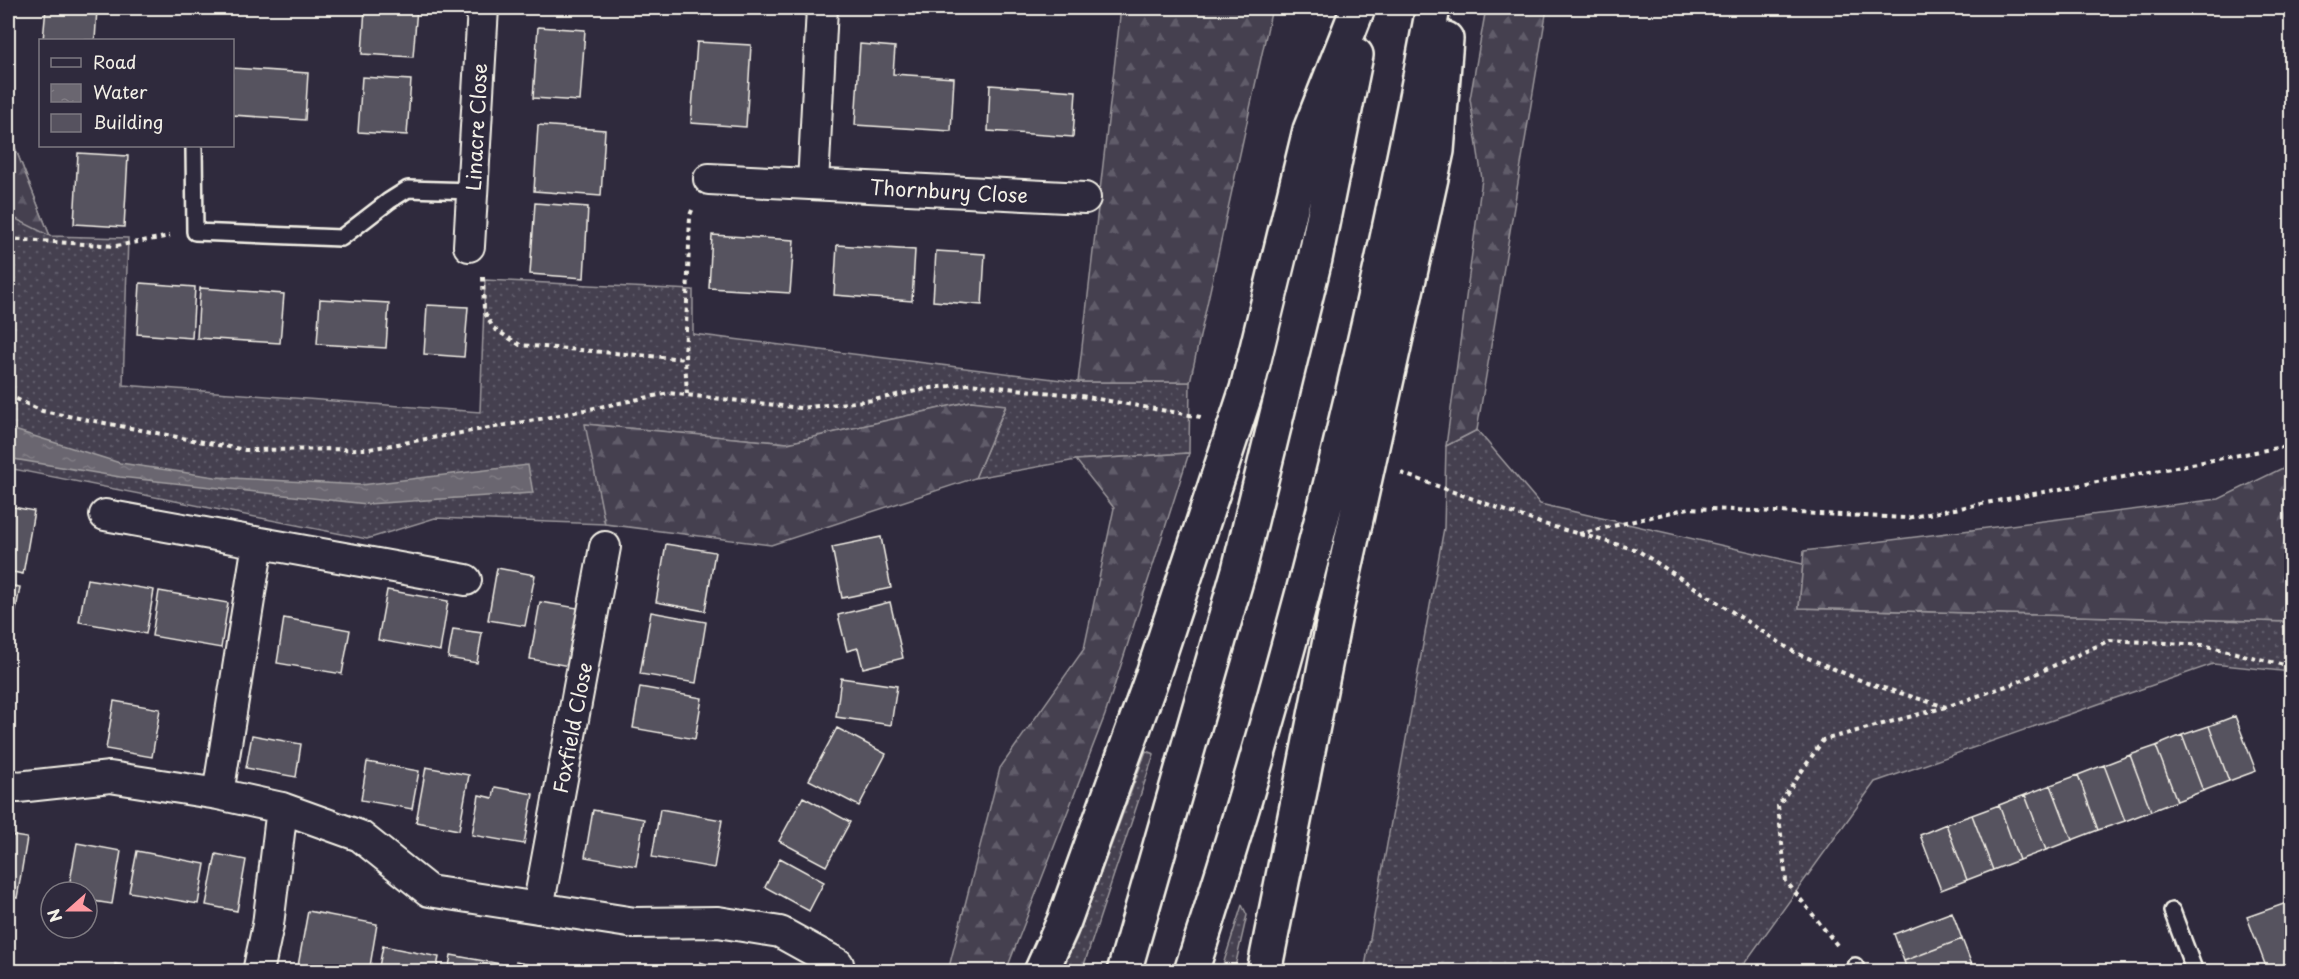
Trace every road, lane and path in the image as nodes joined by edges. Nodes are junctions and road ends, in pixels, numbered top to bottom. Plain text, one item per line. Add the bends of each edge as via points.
1 (483, 8) edge
2 (822, 8) edge
3 (1358, 8) edge
4 (1365, 8) edge
5 (1433, 8) edge
6 (1448, 8) edge
7 (194, 148) dead end
8 (709, 179) joint
9 (813, 184) junction
10 (472, 191) junction
11 (1085, 198) dead end
12 (195, 232) junction
13 (8, 239) edge
14 (469, 246) joint
15 (685, 359) junction
16 (687, 394) junction
17 (8, 395) edge
18 (1201, 417) dead end
19 (2292, 445) edge
20 (1400, 473) dead end
21 (105, 515) dead end
22 (1579, 534) junction
23 (258, 543) junction
24 (605, 547) dead end
25 (466, 580) dead end
26 (2292, 667) edge
27 (1946, 707) junction
28 (8, 785) edge
29 (218, 794) junction
30 (282, 808) junction
31 (538, 909) junction
32 (2172, 911) dead end
33 (838, 964) dead end
34 (1856, 969) edge
35 (258, 972) edge
36 (1041, 972) edge
37 (1124, 972) edge
38 (1191, 972) edge
39 (1264, 972) edge
40 (2195, 972) edge

1 - 10 street, Linacre Close
2 - 9 street
3 - 36 highway via 1310,129 1247,389 1162,647 1065,921
4 - 37 highway via 1315,259 1239,570
5 - 38 highway via 1407,149 1337,459 1267,720
6 - 39 highway via 1437,151 1336,610
7 - 12 lane
8 - 9 street, Thornbury Close
8 - 15 path via 690,215
9 - 11 street, Thornbury Close
10 - 12 lane via 408,189 341,238
10 - 14 street, Linacre Close
12 - 13 path via 116,246
14 - 15 path via 485,280 484,310 493,328 520,345
15 - 16 path
16 - 17 path via 669,393 369,449 256,450 42,411
16 - 18 path via 801,408 969,384 1081,396
19 - 22 path via 1907,518 1689,508
20 - 22 path
21 - 23 street
22 - 27 path via 1637,550 1794,652 1867,683
23 - 25 street
23 - 29 street
24 - 31 street, Foxfield Close
26 - 27 path via 2203,645 2110,640 2018,682
27 - 34 path via 1823,740 1778,806 1786,881
28 - 29 street via 110,777
29 - 30 street
30 - 31 street via 360,836 429,891
30 - 35 street
31 - 33 street via 635,923 718,922 780,932
32 - 40 lane

